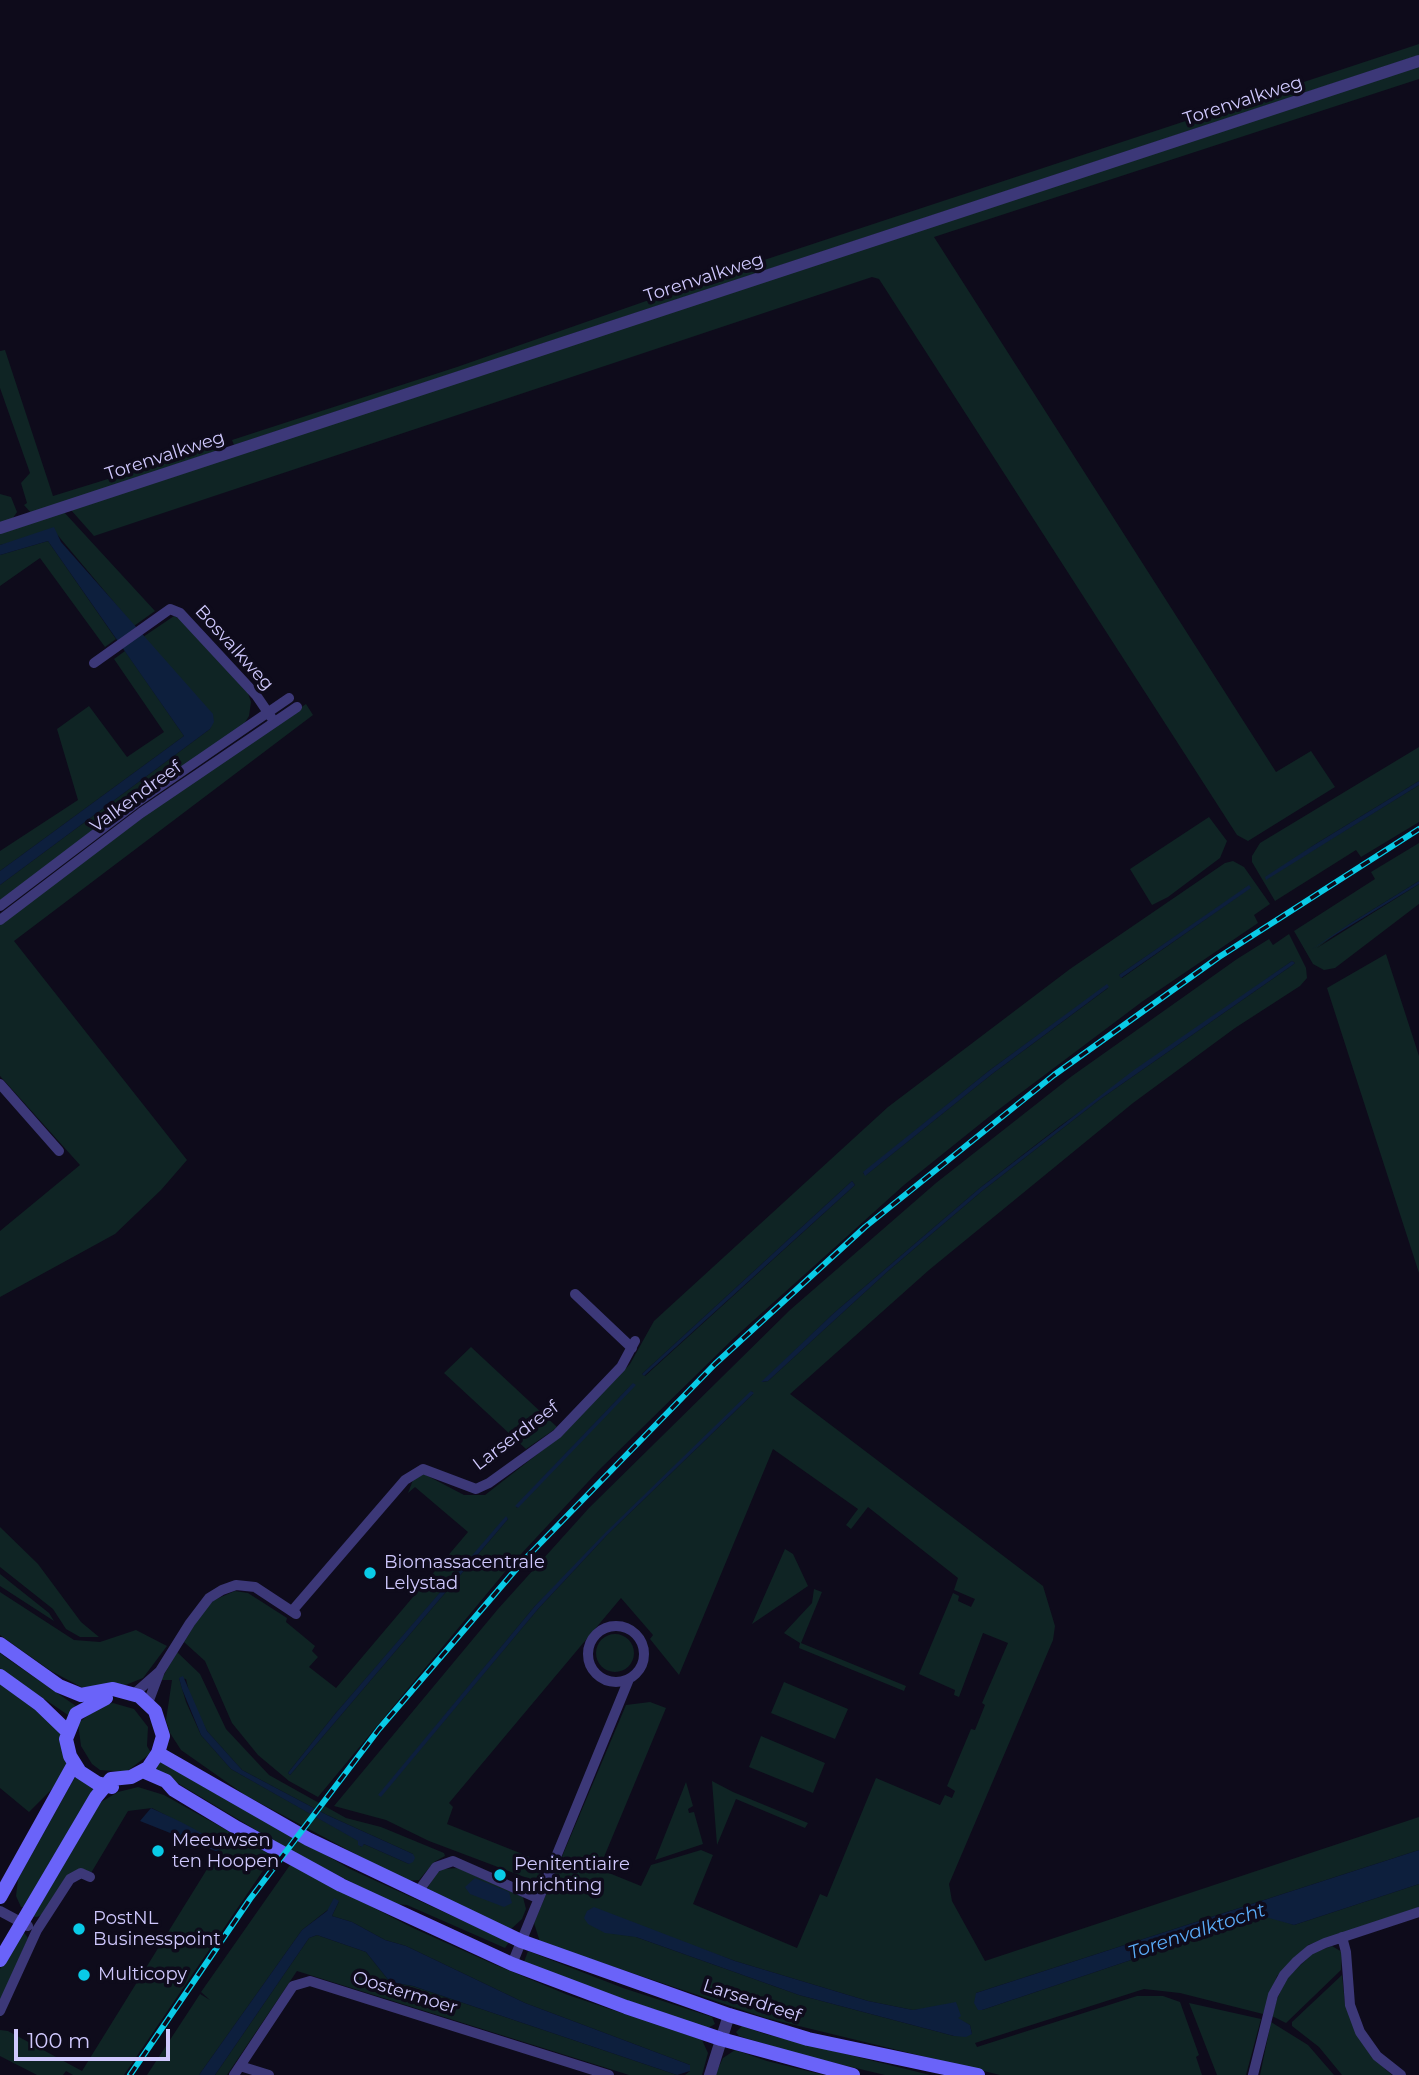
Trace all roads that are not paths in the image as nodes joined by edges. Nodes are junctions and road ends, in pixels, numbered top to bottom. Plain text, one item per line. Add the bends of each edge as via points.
1 (1419, 61) edge
2 (0, 528) edge
3 (94, 663) dead end
4 (293, 702) dead end
5 (271, 717) junction
6 (0, 906) edge
7 (0, 920) edge
8 (0, 1084) edge
9 (60, 1151) dead end
10 (575, 1294) dead end
11 (0, 1644) edge
12 (159, 1671) junction
13 (0, 1676) edge
14 (629, 1679) junction
15 (131, 1697) junction
16 (87, 1700) junction
17 (148, 1703) junction
18 (69, 1727) junction
19 (160, 1748) junction
20 (74, 1764) junction
21 (142, 1776) junction
22 (108, 1783) junction
23 (90, 1877) dead end
24 (417, 1893) junction
25 (0, 1897) edge
26 (537, 1898) junction
27 (0, 1911) edge
28 (1419, 1912) edge
29 (20, 1921) junction
30 (37, 1930) junction
31 (1342, 1937) junction
32 (521, 1941) junction
33 (0, 1960) edge
34 (512, 1964) junction
35 (0, 2011) edge
36 (729, 2015) junction
37 (721, 2039) junction
38 (237, 2070) edge
39 (1254, 2074) edge
40 (269, 2075) edge
41 (609, 2075) edge
42 (710, 2075) edge
43 (853, 2075) edge
44 (978, 2075) edge
45 (1401, 2075) edge

1 - 2 street, Torenvalkweg
3 - 5 street, Bosvalkweg via 170,609 180,613
4 - 5 street, Valkendreef
5 - 6 street, Valkendreef via 136,803
5 - 7 street, Valkendreef
8 - 9 street
10 - 12 street, Larserdreef via 634,1345 621,1367 557,1434 476,1489 423,1469 405,1480 295,1613 255,1587 236,1585 222,1590 209,1598
11 - 16 main road
12 - 15 street, Larserdreef
12 - 17 street, Larserdreef
13 - 18 main road
14 - 14 street via 641,1667 641,1642 621,1627 603,1630 590,1644 594,1671 610,1682
14 - 26 street
15 - 16 main road via 113,1689
15 - 17 main road
15 - 19 main road via 150,1718
16 - 18 main road
17 - 19 main road via 159,1719
18 - 20 main road via 68,1747
18 - 22 main road via 80,1760
19 - 21 main road
19 - 24 main road, Larserdreef via 308,1839
20 - 22 main road via 87,1777
20 - 25 main road
21 - 22 main road via 123,1787
21 - 34 main road via 341,1885
22 - 29 main road
23 - 30 street via 81,1873 70,1879
24 - 26 street via 436,1867 453,1861
24 - 32 main road, Larserdreef
26 - 32 street
27 - 29 street
28 - 31 street
29 - 30 street
29 - 33 main road
30 - 35 street
31 - 39 street via 1310,1950 1277,1986
31 - 45 street via 1350,2005 1360,2032 1377,2056
32 - 34 street
32 - 36 main road, Larserdreef
34 - 37 main road
36 - 37 street
36 - 44 main road, Larserdreef via 808,2039
37 - 42 street
37 - 43 main road
38 - 40 street
38 - 41 street, Oostermoer via 293,1986 310,1981

